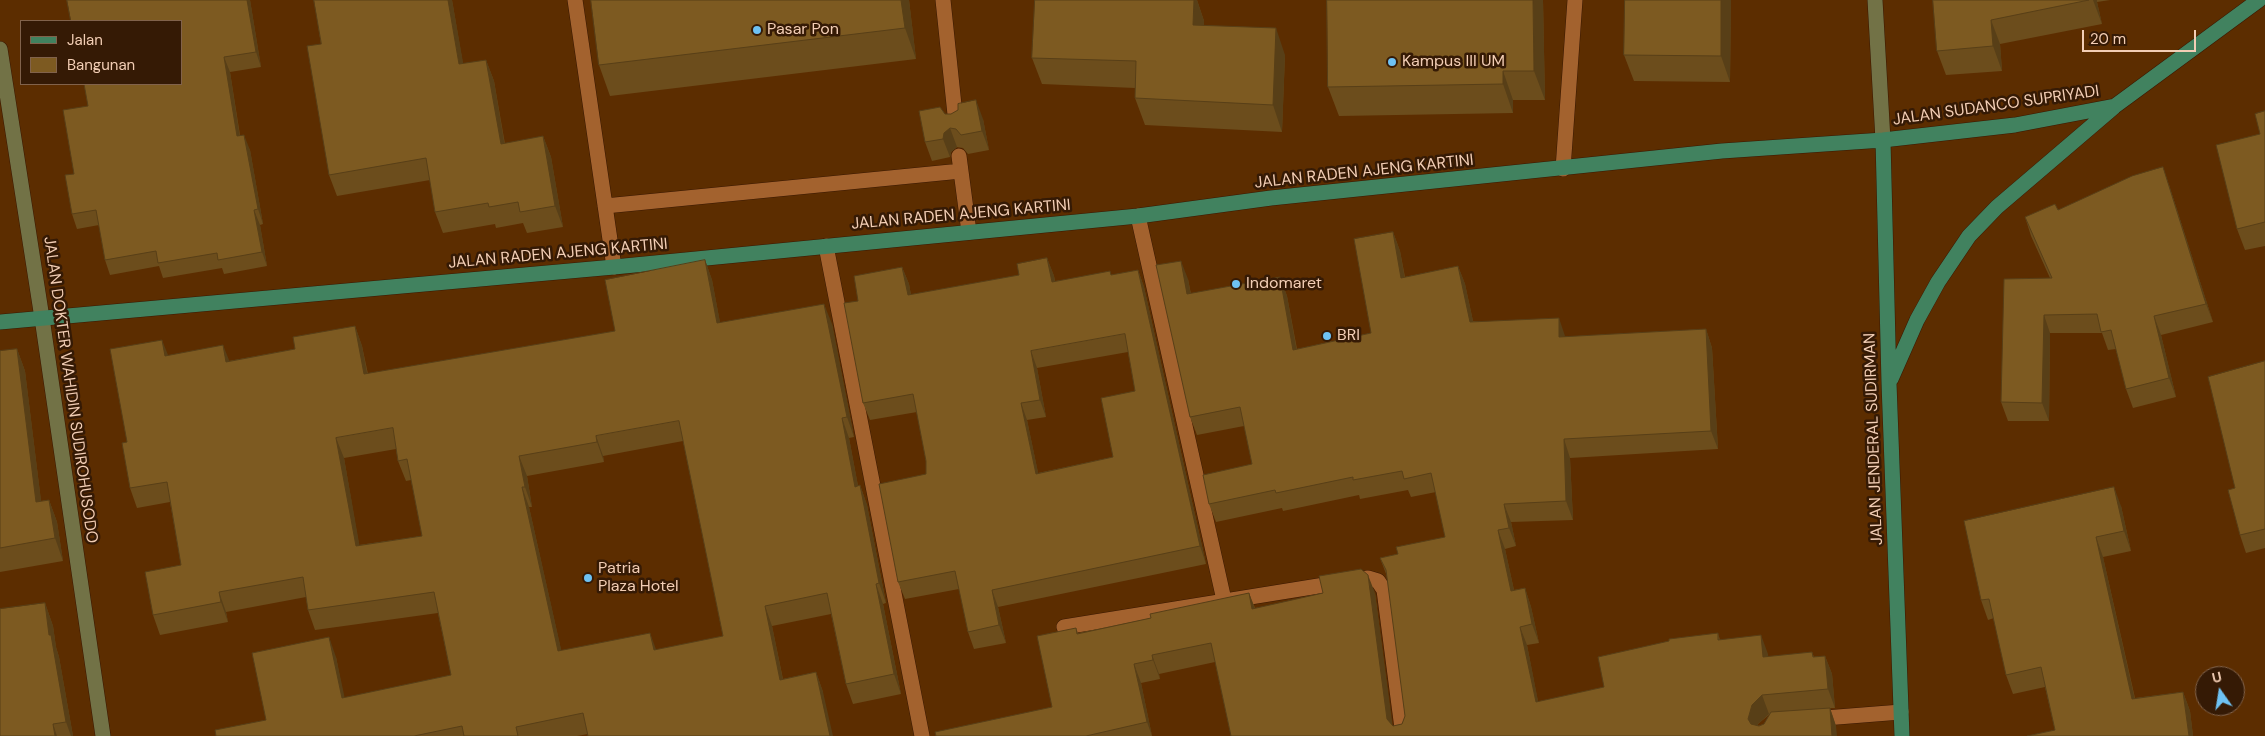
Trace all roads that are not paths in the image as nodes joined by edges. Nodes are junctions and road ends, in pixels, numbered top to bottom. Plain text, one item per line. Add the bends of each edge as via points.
1 (576, 0) edge
2 (943, 0) edge
3 (1575, 0) edge
4 (1874, 0) edge
5 (2259, 0) edge
6 (0, 49) edge
7 (2115, 106) junction
8 (956, 124) edge
9 (1883, 140) junction
10 (1563, 169) junction
11 (606, 206) junction
12 (1138, 216) junction
13 (968, 232) junction
14 (826, 246) junction
15 (614, 267) junction
16 (42, 318) junction
17 (0, 322) edge
18 (1889, 383) junction
19 (1224, 600) junction
20 (1064, 627) dead end
21 (1901, 712) junction
22 (1794, 720) edge
23 (103, 736) edge
24 (922, 736) edge
25 (1403, 736) edge
26 (1902, 736) edge

1 - 11 street
2 - 8 street
3 - 10 street
4 - 9 main road
5 - 7 main road, JALAN SUDANCO SUPRIYADI
6 - 16 main road, JALAN DOKTER WAHIDIN SUDIROHUSODO
7 - 9 main road, JALAN SUDANCO SUPRIYADI via 2015,124
7 - 18 main road via 1997,206 1969,236 1917,320
9 - 10 main road, JALAN RADEN AJENG KARTINI via 1722,151
9 - 18 main road, JALAN JENDERAL SUDIRMAN
10 - 12 main road, JALAN RADEN AJENG KARTINI via 1272,198
11 - 13 street via 960,163
11 - 15 street
12 - 13 main road, JALAN RADEN AJENG KARTINI
12 - 19 street
13 - 14 main road, JALAN RADEN AJENG KARTINI
14 - 15 main road, JALAN RADEN AJENG KARTINI
14 - 24 street
15 - 16 main road, JALAN RADEN AJENG KARTINI
16 - 17 main road, JALAN RADEN AJENG KARTINI
16 - 23 main road, JALAN DOKTER WAHIDIN SUDIROHUSODO
18 - 21 main road, JALAN JENDERAL SUDIRMAN
19 - 20 street
19 - 25 street via 1368,578 1378,581 1384,590
21 - 22 street
21 - 26 main road, JALAN JENDERAL SUDIRMAN

